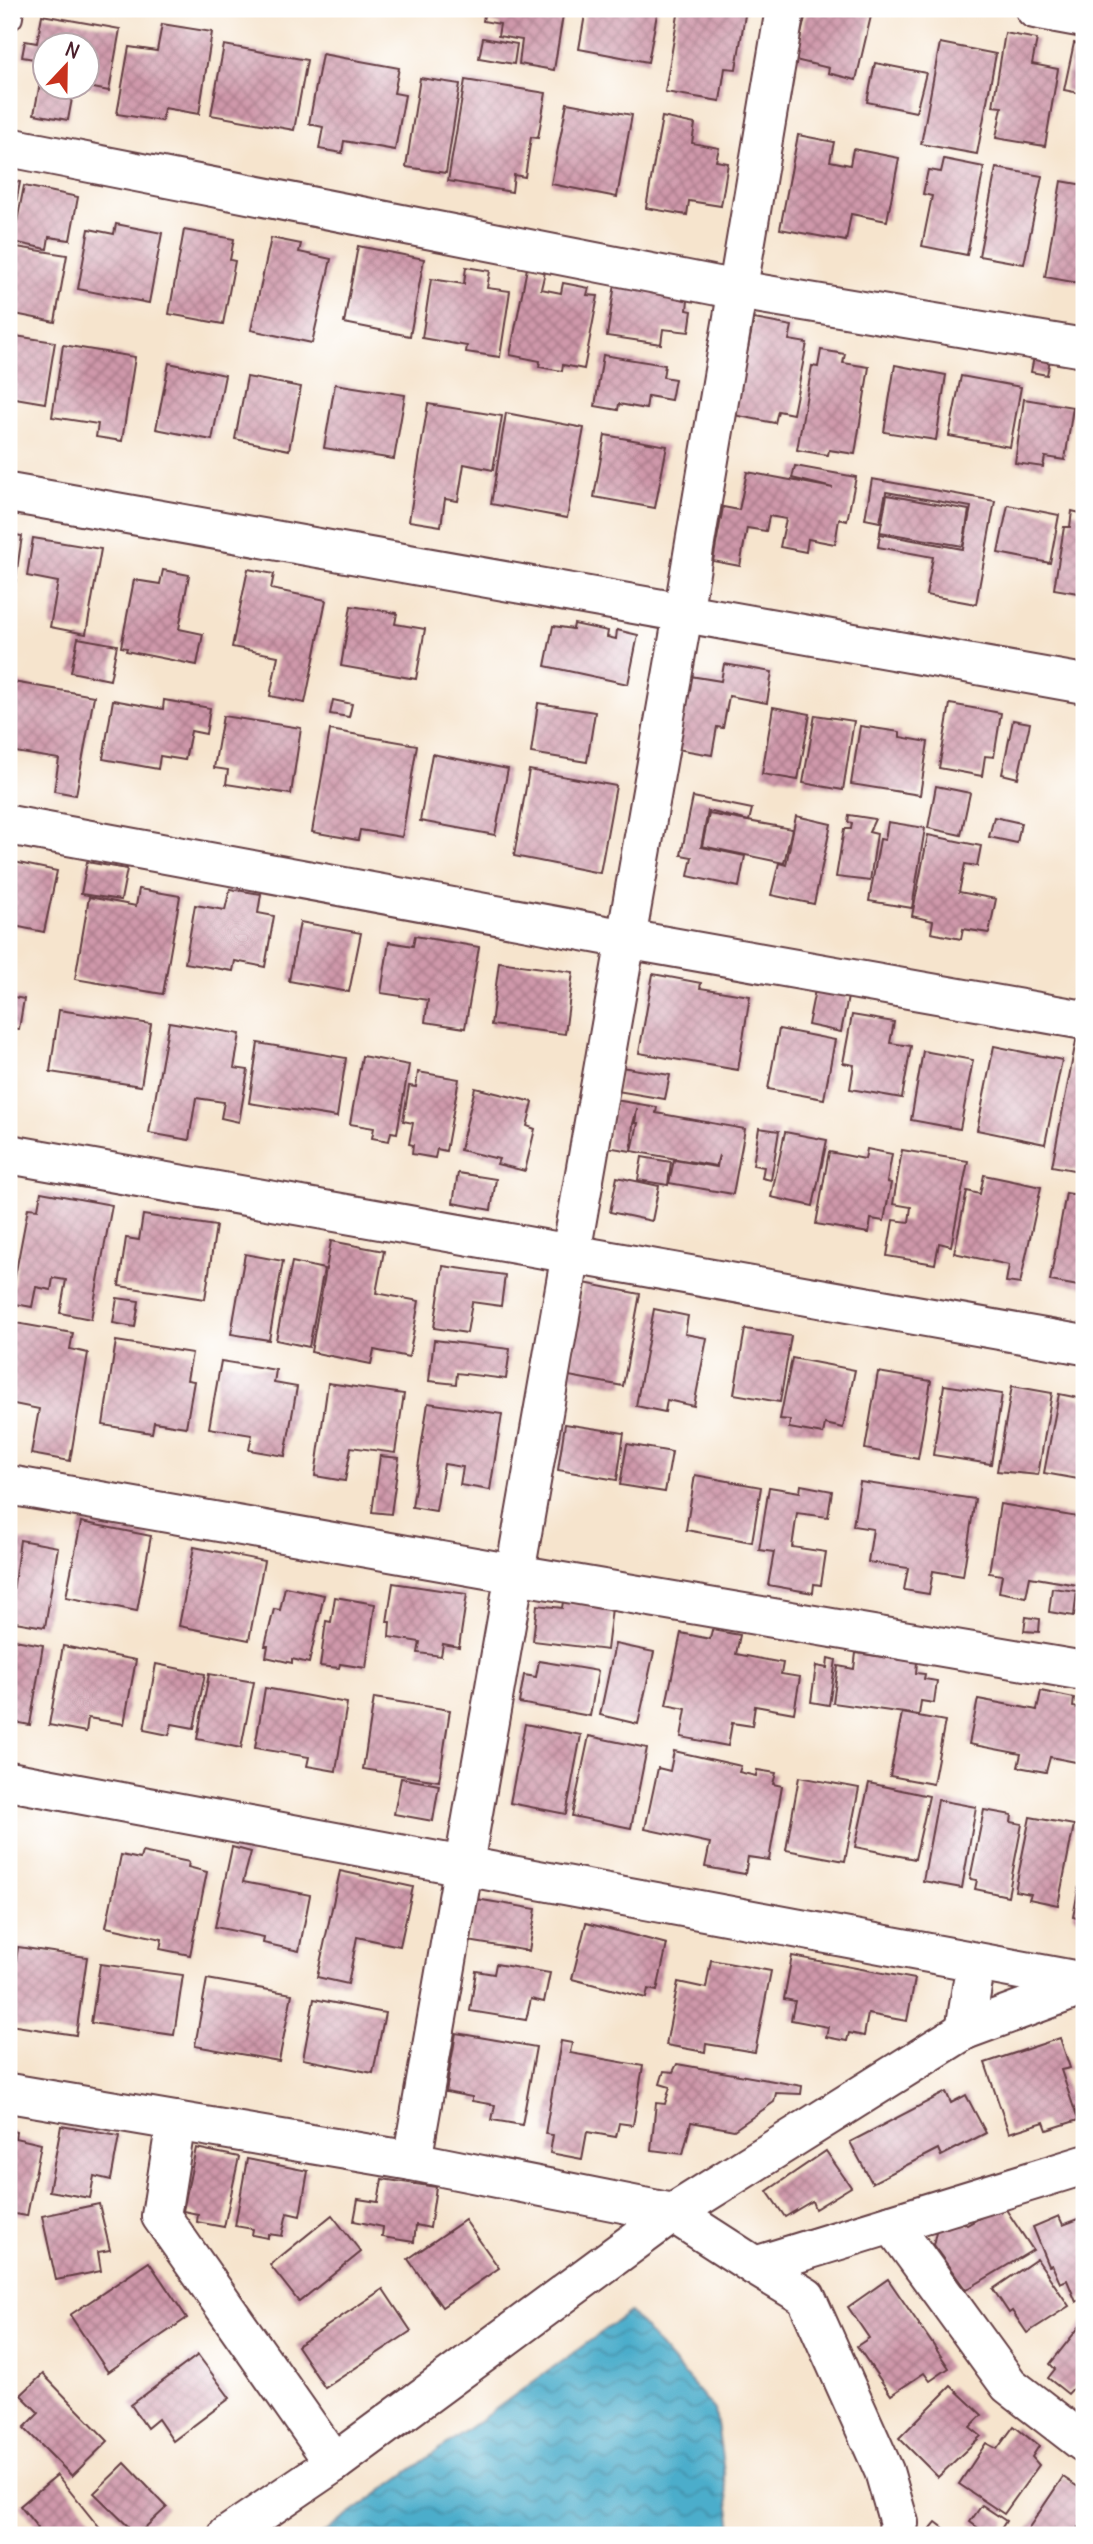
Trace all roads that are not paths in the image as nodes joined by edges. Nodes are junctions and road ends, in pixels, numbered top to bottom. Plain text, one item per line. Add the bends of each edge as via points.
1 (10, 9) edge
2 (785, 9) edge
3 (1035, 9) edge
4 (9, 17) edge
5 (1084, 18) edge
6 (9, 147) edge
7 (738, 290) junction
8 (1084, 348) edge
9 (9, 493) edge
10 (683, 614) junction
11 (1084, 684) edge
12 (9, 825) edge
13 (626, 939) junction
14 (1084, 1020) edge
15 (9, 1154) edge
16 (571, 1252) junction
17 (1084, 1345) edge
18 (9, 1485) edge
19 (515, 1574) junction
20 (1084, 1671) edge
21 (9, 1781) edge
22 (464, 1866) junction
23 (976, 1962) junction
24 (1084, 1984) edge
25 (965, 2030) junction
26 (9, 2093) edge
27 (176, 2121) junction
28 (412, 2161) junction
29 (1084, 2165) edge
30 (673, 2213) junction
31 (892, 2224) junction
32 (755, 2266) junction
33 (1084, 2443) edge
34 (334, 2463) junction
35 (228, 2535) edge
36 (897, 2535) edge

1 - 4 lane
2 - 7 street
3 - 5 street
6 - 7 street
7 - 8 street
7 - 10 street
9 - 10 street
10 - 11 street
10 - 13 street
12 - 13 street
13 - 14 street
13 - 16 street
15 - 16 street
16 - 17 street
16 - 19 street
18 - 19 street
19 - 20 street
19 - 22 street
21 - 22 street
22 - 23 street
22 - 28 street
23 - 24 street
23 - 25 street
24 - 25 street
25 - 30 street
26 - 27 street
27 - 28 street
27 - 34 street via 161,2216
28 - 30 street
29 - 31 street
30 - 32 street
30 - 34 street
31 - 32 street
31 - 33 street via 1009,2385
32 - 36 street via 806,2298 884,2471 899,2523
34 - 35 street

